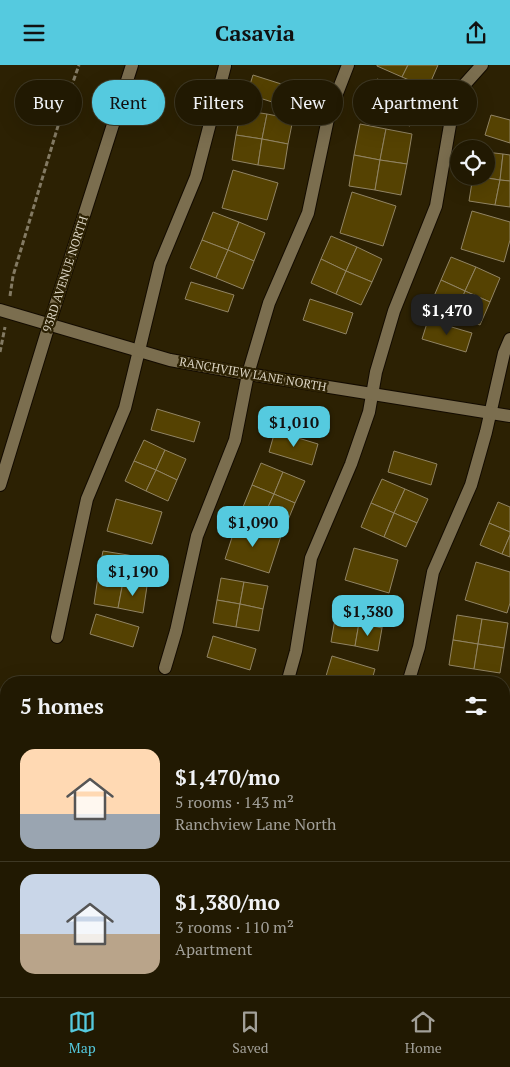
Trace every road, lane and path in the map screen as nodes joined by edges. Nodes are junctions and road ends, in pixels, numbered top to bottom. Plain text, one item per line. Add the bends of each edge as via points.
1 (79, 65) edge
2 (132, 65) edge
3 (348, 65) edge
4 (482, 65) edge
5 (225, 66) edge
6 (4, 311) edge
7 (49, 325) junction
8 (510, 339) edge
9 (139, 351) junction
10 (0, 352) edge
11 (248, 374) junction
12 (372, 393) junction
13 (490, 412) junction
14 (510, 416) edge
15 (0, 485) edge
16 (57, 637) dead end
17 (165, 668) dead end
18 (289, 676) edge
19 (410, 676) edge

1 - 6 path
2 - 7 street, 93RD AVENUE NORTH
3 - 11 street via 329,114 308,213 269,303
4 - 12 street via 465,84 451,119 436,206 394,311
5 - 9 street via 196,177 160,264
6 - 7 street, RANCHVIEW LANE NORTH
6 - 10 path
7 - 9 street, RANCHVIEW LANE NORTH
7 - 15 street, 93RD AVENUE NORTH
8 - 13 street
9 - 11 street, RANCHVIEW LANE NORTH
9 - 16 street via 125,407 87,499
11 - 12 street, RANCHVIEW LANE NORTH
11 - 17 street via 235,440 197,536
12 - 13 street, RANCHVIEW LANE NORTH
12 - 18 street via 369,412 351,464 311,558
13 - 14 street, RANCHVIEW LANE NORTH
13 - 19 street via 471,485 433,572

